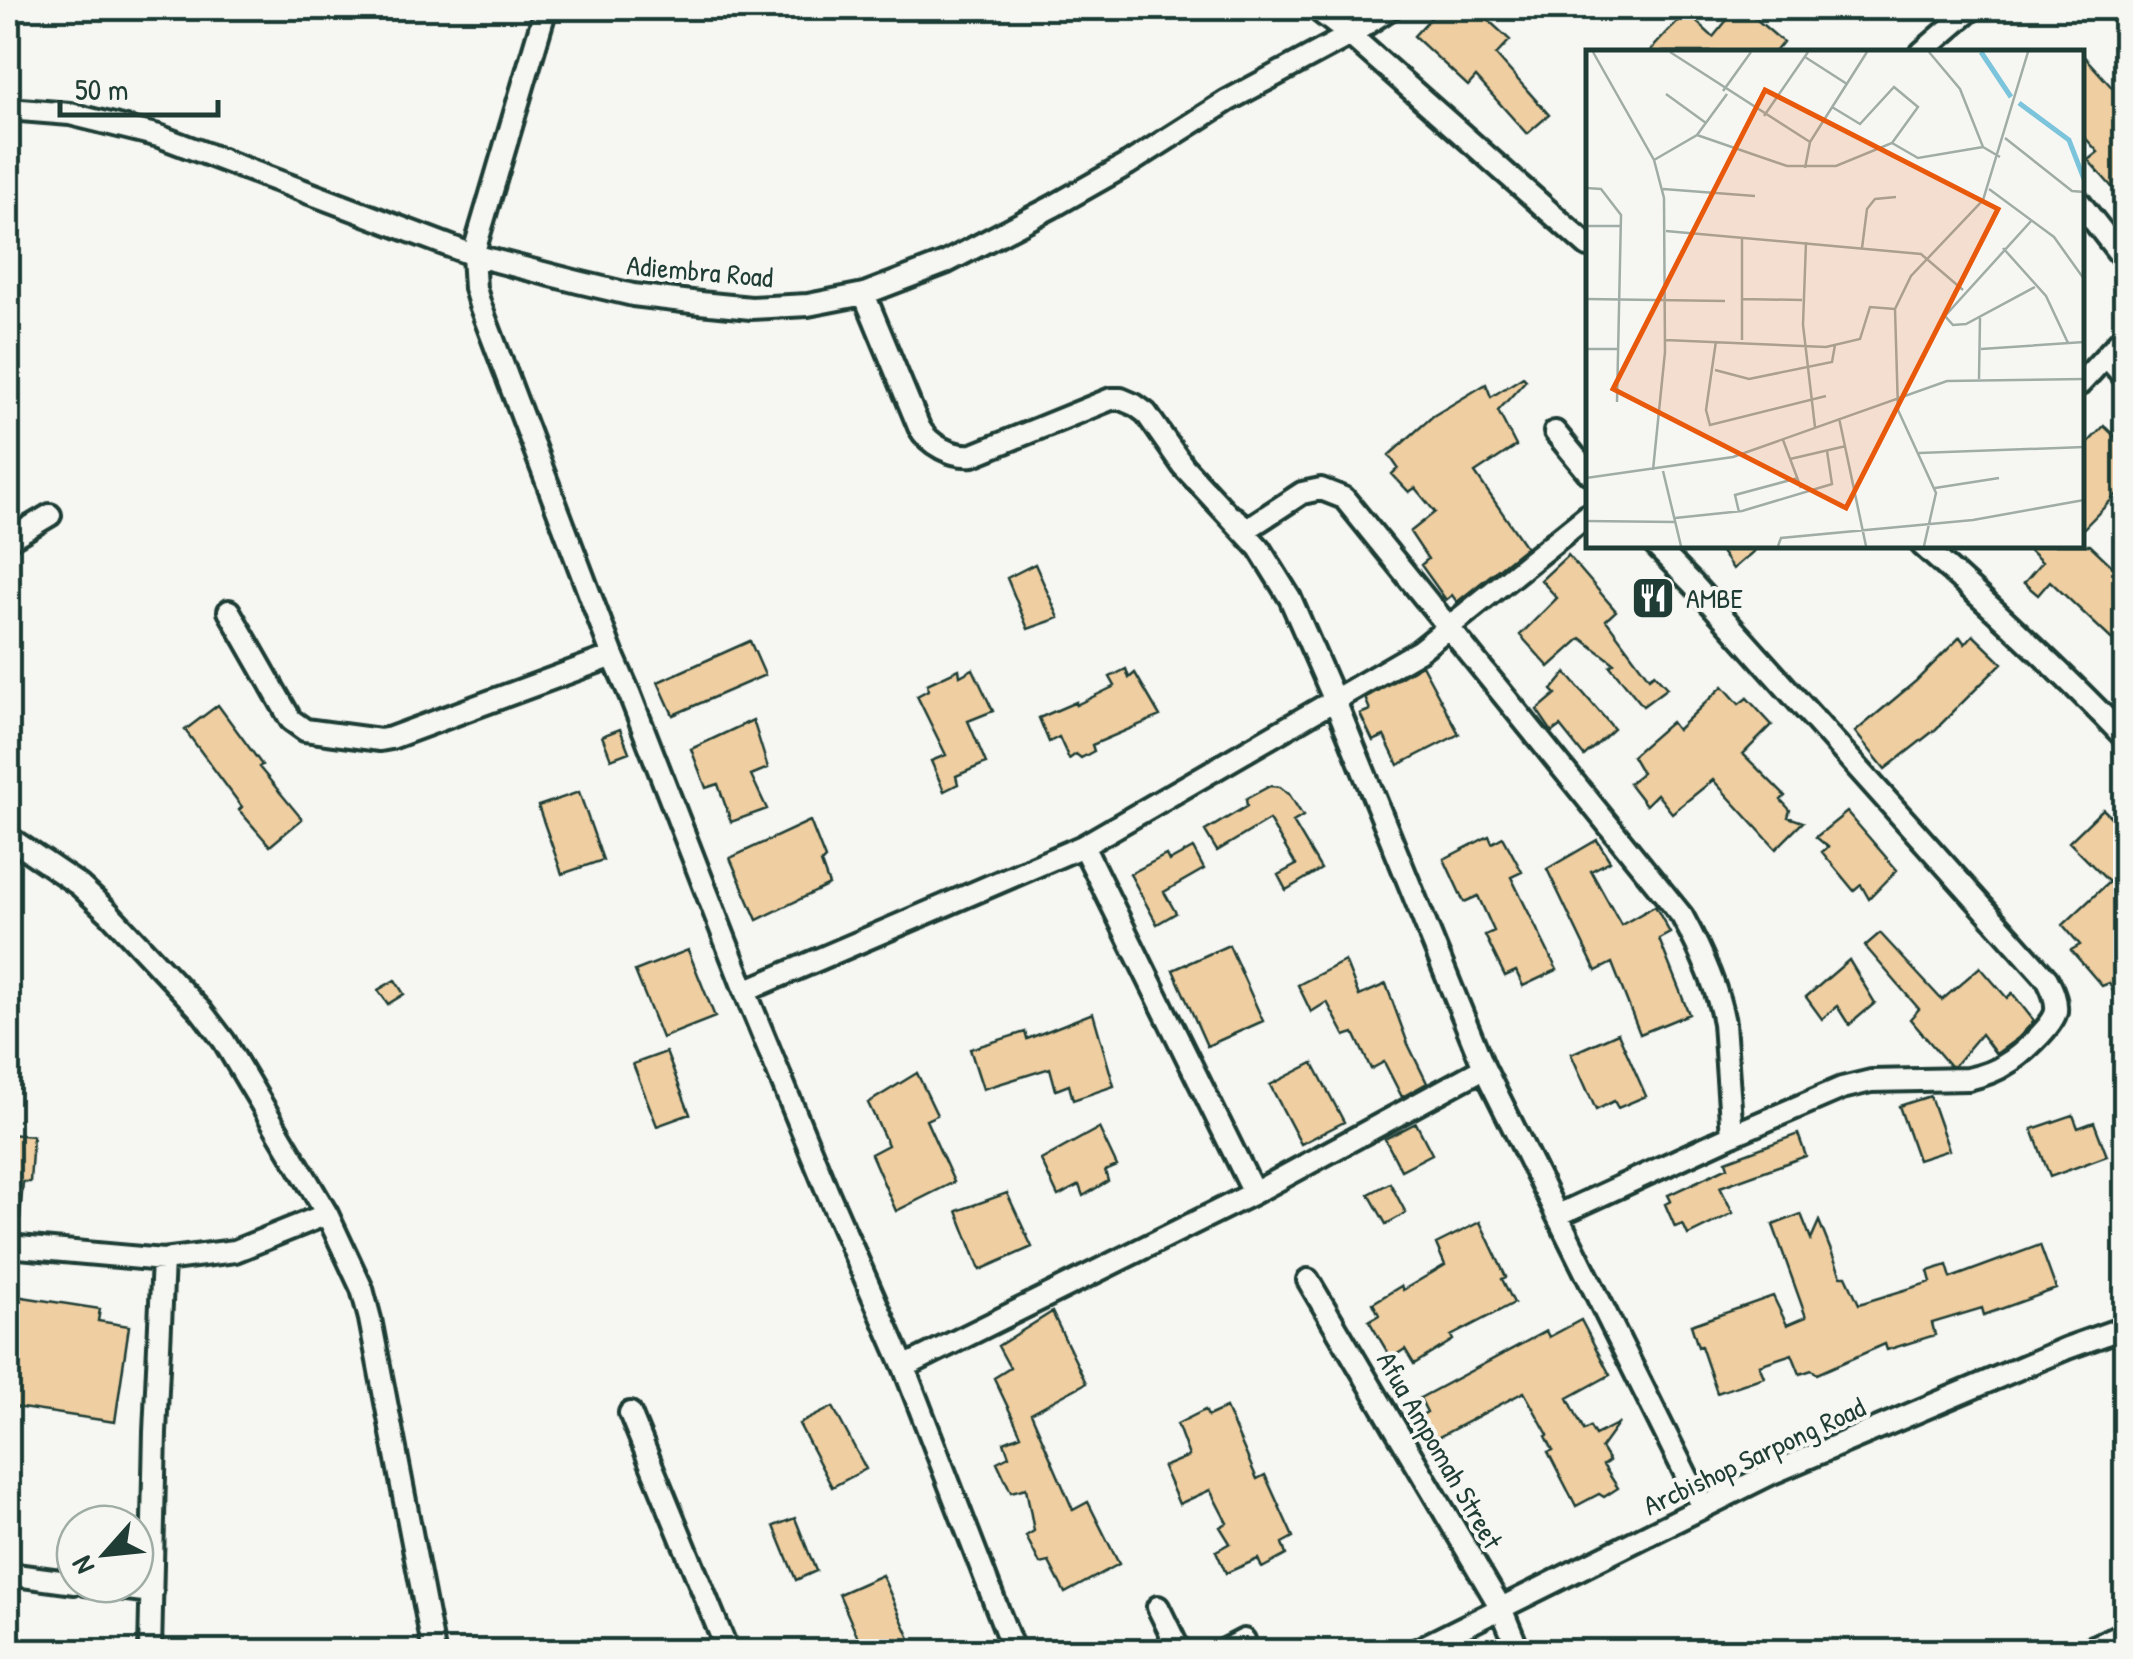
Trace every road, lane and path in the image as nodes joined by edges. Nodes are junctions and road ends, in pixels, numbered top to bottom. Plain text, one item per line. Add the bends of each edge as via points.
1 (546, 8) edge
2 (1315, 8) edge
3 (1391, 8) edge
4 (1974, 8) edge
5 (1350, 35) junction
6 (1924, 50) edge
7 (8, 109) edge
8 (2083, 207) edge
9 (1586, 244) edge
10 (473, 255) junction
11 (2126, 262) edge
12 (864, 294) junction
13 (2126, 334) edge
14 (2106, 356) junction
15 (2126, 378) edge
16 (2083, 381) edge
17 (1555, 432) dead end
18 (1586, 470) edge
19 (1228, 514) junction
20 (50, 515) dead end
21 (1586, 518) edge
22 (8, 540) edge
23 (1658, 548) edge
24 (1930, 548) edge
25 (229, 611) dead end
26 (1448, 628) junction
27 (613, 656) junction
28 (1335, 701) junction
29 (2126, 739) edge
30 (8, 837) edge
31 (1082, 846) junction
32 (745, 991) junction
33 (1484, 1068) junction
34 (1732, 1135) junction
35 (1254, 1193) junction
36 (326, 1214) junction
37 (1558, 1216) junction
38 (8, 1246) edge
39 (163, 1260) junction
40 (1308, 1280) dead end
41 (2126, 1327) edge
42 (904, 1367) junction
43 (630, 1414) dead end
44 (154, 1504) edge
45 (1702, 1507) junction
46 (8, 1574) edge
47 (55, 1580) edge
48 (152, 1604) edge
49 (1158, 1606) dead end
50 (1501, 1608) junction
51 (2126, 1632) edge
52 (1244, 1640) dead end
53 (150, 1652) edge
54 (434, 1652) edge
55 (728, 1652) edge
56 (1014, 1652) edge
57 (1180, 1652) edge
58 (1221, 1652) edge
59 (1413, 1652) edge
60 (1519, 1652) edge
61 (2084, 1652) edge

1 - 10 street
2 - 5 street
3 - 5 street, Adiembra Road
4 - 6 street
5 - 9 street
5 - 12 street, Adiembra Road via 1052,207 946,263
7 - 10 street, Adiembra Road via 70,114 159,136
8 - 11 street
10 - 12 street, Adiembra Road via 633,295 717,305 808,306
10 - 27 street via 480,305
12 - 19 street via 929,440 972,456 1121,399 1146,413
13 - 14 street
14 - 15 street
14 - 16 street
17 - 18 street
19 - 26 street via 1247,529 1302,492 1344,498
19 - 28 street via 1277,573
20 - 22 street
21 - 26 street
23 - 34 street via 2047,979 2056,1004 2050,1024 2012,1061 1981,1076 1871,1081
24 - 29 street
25 - 27 street via 297,726 380,740
26 - 28 street
26 - 34 street via 1682,916 1721,1006
27 - 32 street
28 - 31 street
28 - 33 street
30 - 36 street via 79,885 201,1011
31 - 32 street
31 - 35 street
32 - 42 street
33 - 35 street
33 - 37 street
34 - 37 street
35 - 42 street
36 - 39 street via 235,1251
36 - 54 street via 370,1319
37 - 45 street
38 - 39 street
39 - 44 street
40 - 50 street, Afua Ampomah Street
41 - 45 street, Arcbishop Sarpong Road
42 - 56 street
43 - 55 street
45 - 50 street, Arcbishop Sarpong Road
46 - 47 street
48 - 53 street
49 - 57 street
50 - 59 street, Arcbishop Sarpong Road
50 - 60 street, Afua Ampomah Street
51 - 61 street
52 - 58 street

